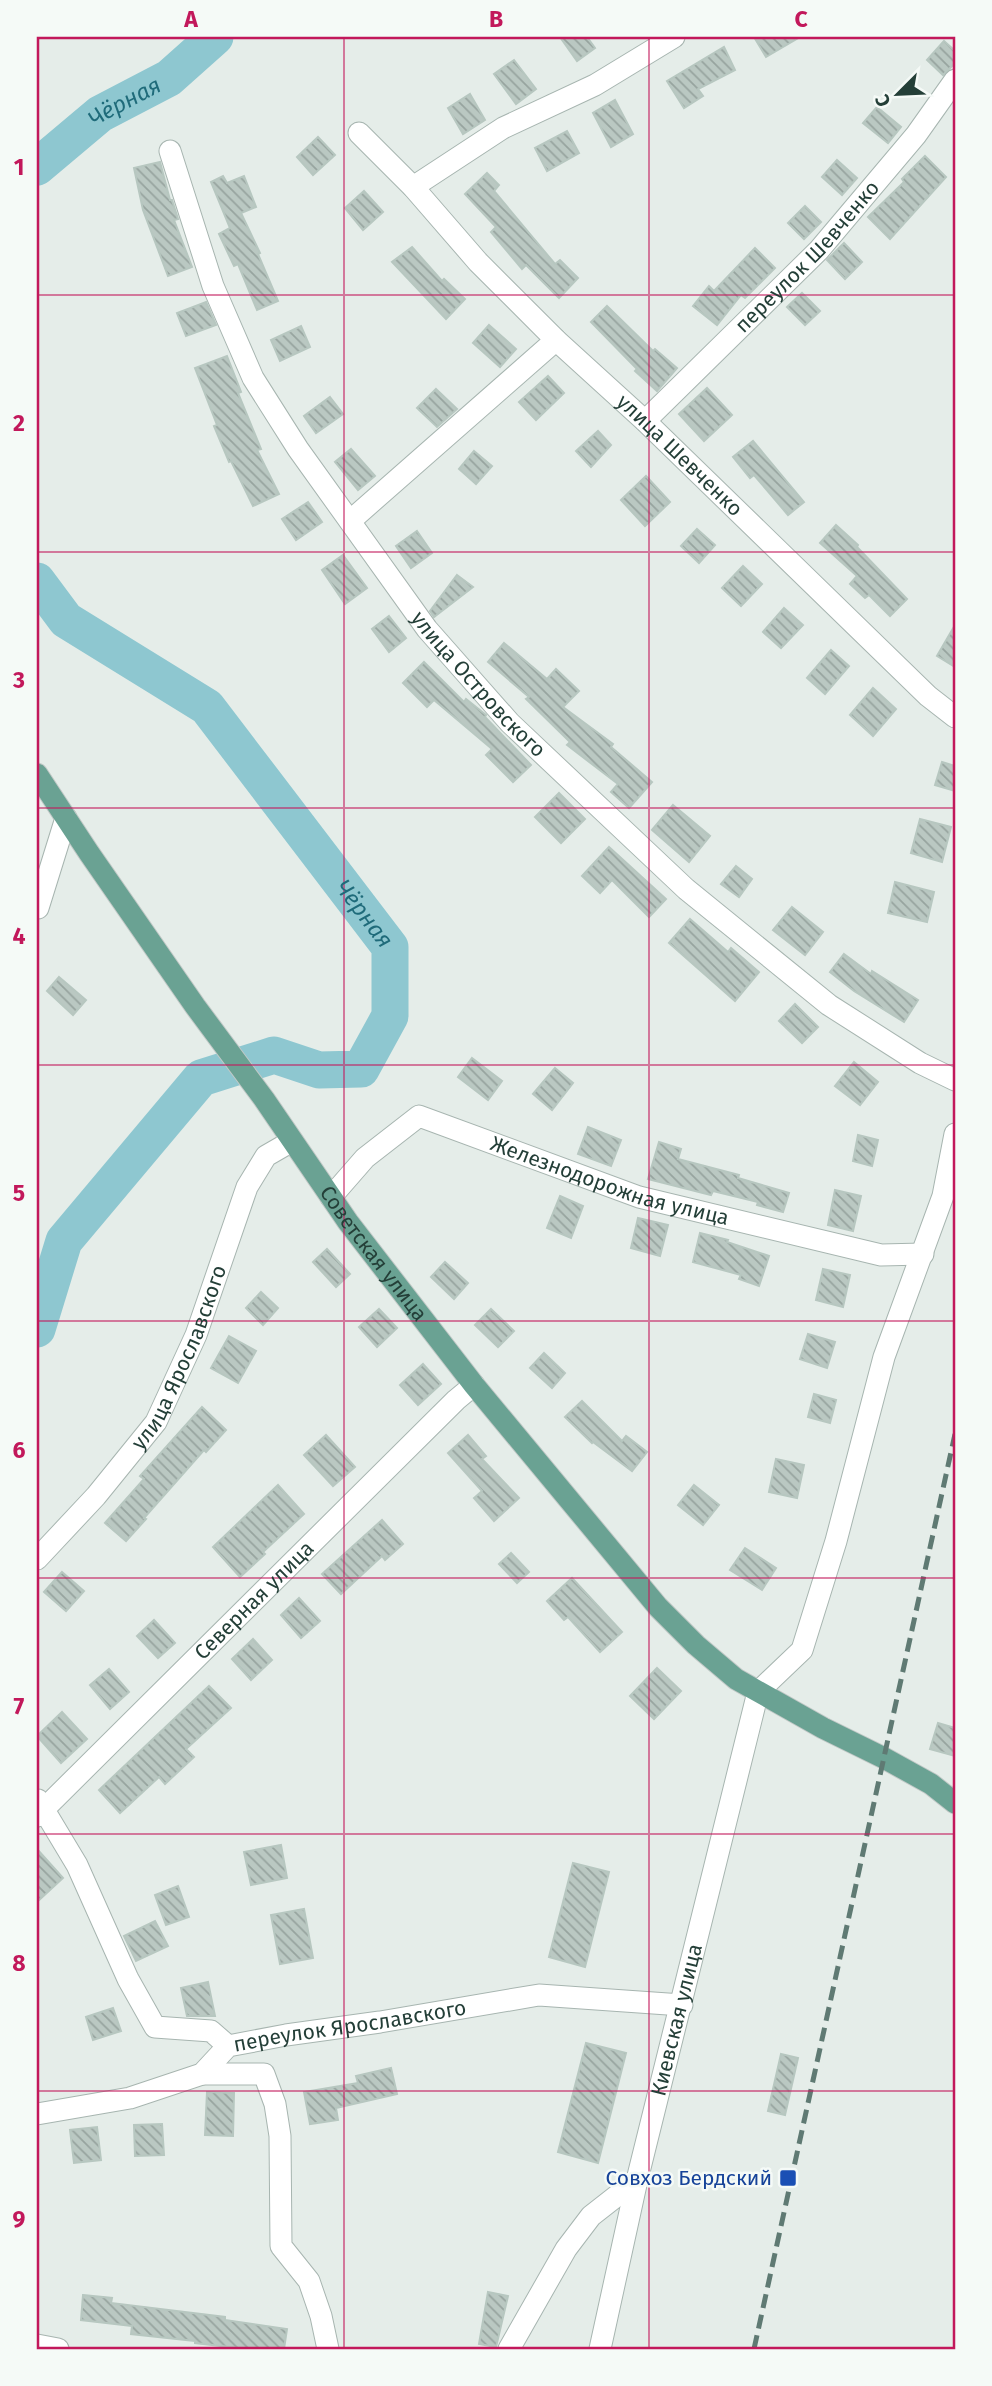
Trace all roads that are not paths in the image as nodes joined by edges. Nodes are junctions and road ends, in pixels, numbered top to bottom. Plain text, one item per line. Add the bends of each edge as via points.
1 (674, 37) edge
2 (955, 80) edge
3 (359, 133) dead end
4 (170, 150) dead end
5 (414, 187) junction
6 (556, 340) junction
7 (645, 421) junction
8 (350, 521) junction
9 (955, 717) edge
10 (37, 774) edge
11 (66, 818) junction
12 (37, 908) edge
13 (955, 1080) edge
14 (955, 1134) edge
15 (292, 1141) junction
16 (331, 1197) junction
17 (923, 1254) junction
18 (474, 1385) junction
19 (37, 1559) edge
20 (758, 1692) junction
21 (955, 1803) edge
22 (39, 1808) edge
23 (682, 2005) junction
24 (228, 2046) junction
25 (202, 2074) junction
26 (37, 2114) edge
27 (637, 2180) junction
28 (37, 2345) edge
29 (58, 2349) edge
30 (328, 2349) edge
31 (509, 2349) edge
32 (600, 2349) edge

1 - 5 street via 595,85 503,128
2 - 7 street, переулок Шевченко via 916,135 819,250
3 - 5 street, улица Шевченко
4 - 8 street, улица Островского via 213,286 253,378
5 - 6 street, улица Шевченко via 478,262
6 - 7 street, улица Шевченко
6 - 8 street
7 - 9 street, улица Шевченко
8 - 13 street, улица Островского via 426,629 510,723 686,889 829,1005
10 - 11 main road, Советская улица
11 - 12 street
11 - 15 main road, Советская улица
14 - 17 street via 943,1196
15 - 16 main road, Советская улица
15 - 19 street, улица Ярославского via 266,1156 247,1187 196,1335 156,1422
16 - 17 street, Железнодорожная улица via 365,1158 419,1116 639,1197 881,1255
16 - 18 main road, Советская улица
17 - 20 street via 884,1357 802,1650
18 - 20 main road, Советская улица via 658,1607 736,1679
18 - 22 street, Северная улица
20 - 21 main road, Советская улица via 931,1784
20 - 23 street, Киевская улица
22 - 24 street via 77,1864 128,1979 155,2027 211,2031
23 - 24 street, переулок Ярославского via 539,1995
23 - 27 street, Киевская улица
24 - 25 street, переулок Ярославского
25 - 26 street, переулок Ярославского via 130,2098
25 - 30 street via 264,2074 280,2136 281,2246 309,2281
27 - 31 street via 592,2216 566,2249
27 - 32 street, Киевская улица
28 - 29 street

